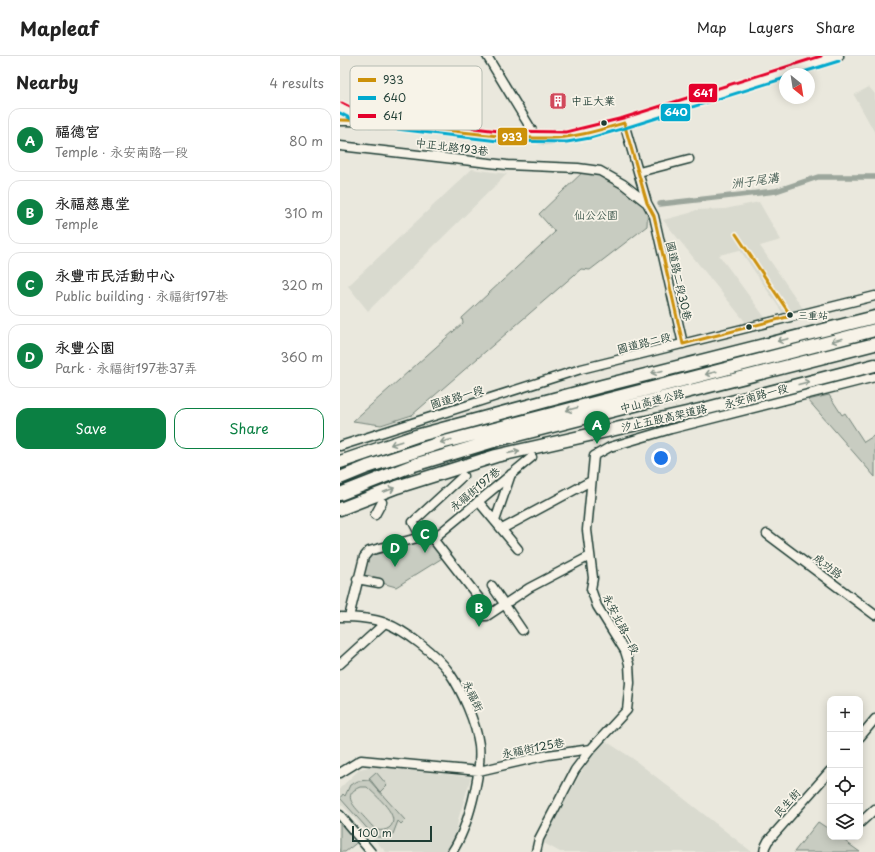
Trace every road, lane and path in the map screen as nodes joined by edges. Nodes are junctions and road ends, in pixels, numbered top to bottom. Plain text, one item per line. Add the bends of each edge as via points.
1 (487, 56) edge
2 (838, 56) edge
3 (340, 107) edge
4 (350, 112) edge
5 (624, 123) junction
6 (448, 130) edge
7 (536, 137) junction
8 (340, 146) edge
9 (689, 159) dead end
10 (639, 172) junction
11 (647, 203) junction
12 (875, 296) edge
13 (875, 317) edge
14 (875, 330) edge
15 (683, 344) junction
16 (875, 344) edge
17 (875, 365) edge
18 (581, 370) joint
19 (875, 377) edge
20 (340, 446) edge
21 (598, 452) joint
22 (532, 457) dead end
23 (340, 462) edge
24 (511, 473) junction
25 (463, 476) dead end
26 (340, 478) edge
27 (591, 481) junction
28 (340, 494) edge
29 (478, 501) junction
30 (382, 502) dead end
31 (340, 509) edge
32 (375, 515) dead end
33 (495, 521) junction
34 (502, 529) junction
35 (767, 534) dead end
36 (420, 537) junction
37 (433, 539) junction
38 (518, 549) dead end
39 (590, 556) junction
40 (357, 579) junction
41 (379, 583) dead end
42 (492, 586) dead end
43 (506, 604) junction
44 (873, 610) edge
45 (340, 617) edge
46 (349, 617) junction
47 (385, 623) junction
48 (522, 630) dead end
49 (340, 664) edge
50 (875, 719) edge
51 (863, 733) edge
52 (591, 749) junction
53 (478, 771) junction
54 (340, 773) edge
55 (827, 775) edge
56 (875, 809) edge
57 (340, 815) edge
58 (863, 820) edge
59 (371, 852) edge
60 (452, 852) edge
61 (536, 852) edge
62 (764, 852) edge

1 - 7 street
2 - 5 main road
3 - 4 street
5 - 7 main road via 567,137
5 - 10 street, 國道路二段30巷
6 - 7 main road
8 - 11 street, 中正北路193巷 via 507,165 600,171 623,184
9 - 10 street
10 - 11 street, 國道路二段30巷
11 - 15 street, 國道路二段30巷 via 655,222
12 - 15 street, 國道路二段
13 -> 23 highway via 416,436
14 -> 26 highway, 中山高速公路 via 437,444
15 - 18 street, 國道路二段
16 - 28 highway, 中山高速公路 via 497,440 414,465
31 -> 17 highway, 汐止五股高架道路 via 397,487 496,456 704,409
18 - 20 street, 國道路一段
19 - 21 street, 永安南路一段 via 671,429
21 - 27 street, 永安北路一段 via 594,456
22 - 24 street, 永福街197巷
24 - 29 street, 永福街197巷
24 - 33 street
25 - 36 street via 413,522
27 - 34 street
27 - 39 street, 永安北路一段 via 587,530
29 - 33 street
29 - 37 street, 永福街197巷
30 - 32 street
33 - 34 street
34 - 38 street
35 - 44 street, 成功路
36 - 37 street
36 - 40 street via 369,551 364,557
37 - 43 street via 482,602 479,608 482,616 487,616
39 - 43 street via 529,588
39 - 52 street, 永安北路一段 via 593,578 591,589 597,606 625,651 630,683 627,710
40 - 41 street
40 - 46 street
42 - 43 street
43 - 48 street
45 - 46 street, 永福街
46 - 47 street, 永福街
47 - 49 street
47 - 53 street, 永福街 via 430,652 449,672 472,718 479,743
50 - 51 street
52 - 53 street, 永福街125巷 via 548,755
52 - 61 street, 永安北路一段 via 576,770 539,839
53 - 54 street, 永福街125巷 via 361,760
53 - 60 street, 永福街 via 460,840
55 - 62 street, 民生街 via 768,841
56 - 58 street
57 - 59 street

